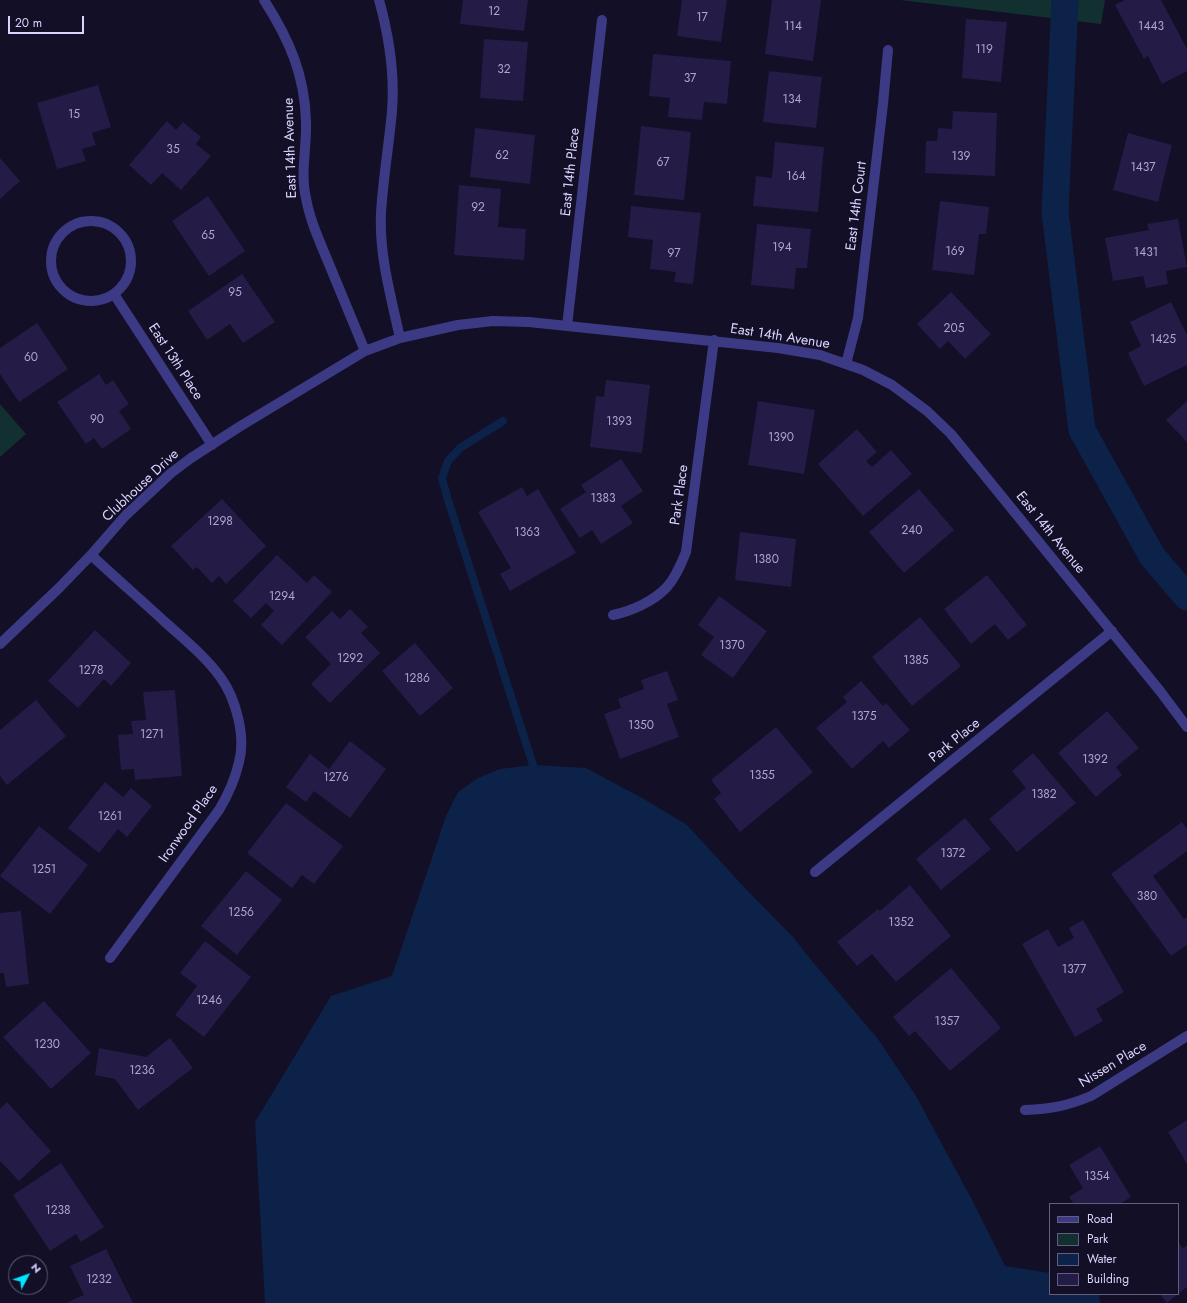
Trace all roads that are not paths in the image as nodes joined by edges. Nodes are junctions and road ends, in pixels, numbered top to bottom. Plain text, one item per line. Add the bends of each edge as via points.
1 (264, 0) edge
2 (378, 0) edge
3 (602, 20) dead end
4 (888, 50) dead end
5 (114, 294) junction
6 (567, 326) junction
7 (400, 338) junction
8 (714, 340) junction
9 (364, 352) junction
10 (846, 364) junction
11 (212, 444) junction
12 (90, 555) junction
13 (613, 615) dead end
14 (1112, 631) junction
15 (0, 644) edge
16 (1187, 727) edge
17 (815, 872) dead end
18 (110, 958) dead end
19 (1187, 1036) edge
20 (1025, 1110) dead end

1 - 9 street, East 14th Avenue via 279,22 292,49 301,79 306,122 303,171 305,196 311,220
2 - 7 street via 386,24 392,70 392,109 381,213 382,251
3 - 6 street, East 14th Place
4 - 10 street, East 14th Court via 858,318
5 - 5 street via 124,284 130,272 131,256 126,241 116,229 95,220 81,221 60,233 52,248 50,260 53,275 60,287 85,301 99,300
5 - 11 street, East 13th Place
6 - 7 street, East 14th Avenue via 493,321 458,325
6 - 8 street, East 14th Avenue
7 - 9 street, East 14th Avenue
8 - 10 street, East 14th Avenue via 820,355
8 - 13 street, Park Place via 686,552 678,572 667,588 651,600
9 - 11 street, Clubhouse Drive
10 - 14 street, East 14th Avenue via 892,386 927,411 951,434
11 - 12 street, Clubhouse Drive via 171,474 125,516
12 - 15 street, Clubhouse Drive
12 - 18 street, Ironwood Place via 203,656 222,679 235,706 241,739 240,761 229,793
14 - 16 street, East 14th Avenue
14 - 17 street, Park Place
19 - 20 street, Nissen Place via 1092,1096 1048,1109

